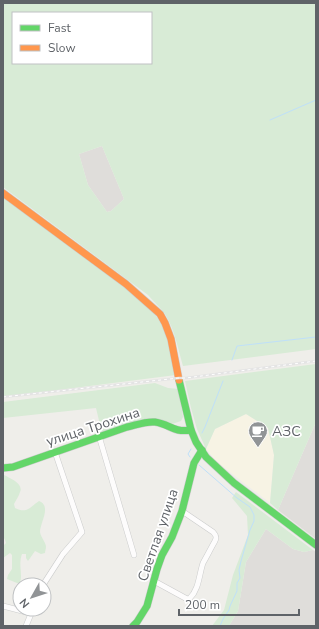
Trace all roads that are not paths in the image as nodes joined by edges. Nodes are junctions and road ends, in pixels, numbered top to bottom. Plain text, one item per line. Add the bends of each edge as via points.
1 (3, 193) edge
2 (191, 430) junction
3 (99, 436) junction
4 (202, 450) junction
5 (55, 452) junction
6 (3, 468) edge
7 (182, 511) junction
8 (316, 546) edge
9 (134, 555) dead end
10 (48, 577) edge
11 (154, 581) junction
12 (133, 626) edge

1 - 2 main road via 126,284 160,314 171,339
2 - 3 main road, улица Трохина via 175,430 152,422
2 - 4 main road
3 - 5 main road, улица Трохина
3 - 9 street
4 - 7 main road, Светлая улица via 194,463
4 - 8 main road via 212,463 234,482
5 - 6 main road, улица Трохина
5 - 10 street via 82,532
7 - 11 main road, Светлая улица via 172,538 162,555
7 - 11 street via 216,535 203,564 198,585 194,594 187,599
11 - 12 main road, Светлая улица via 147,606

